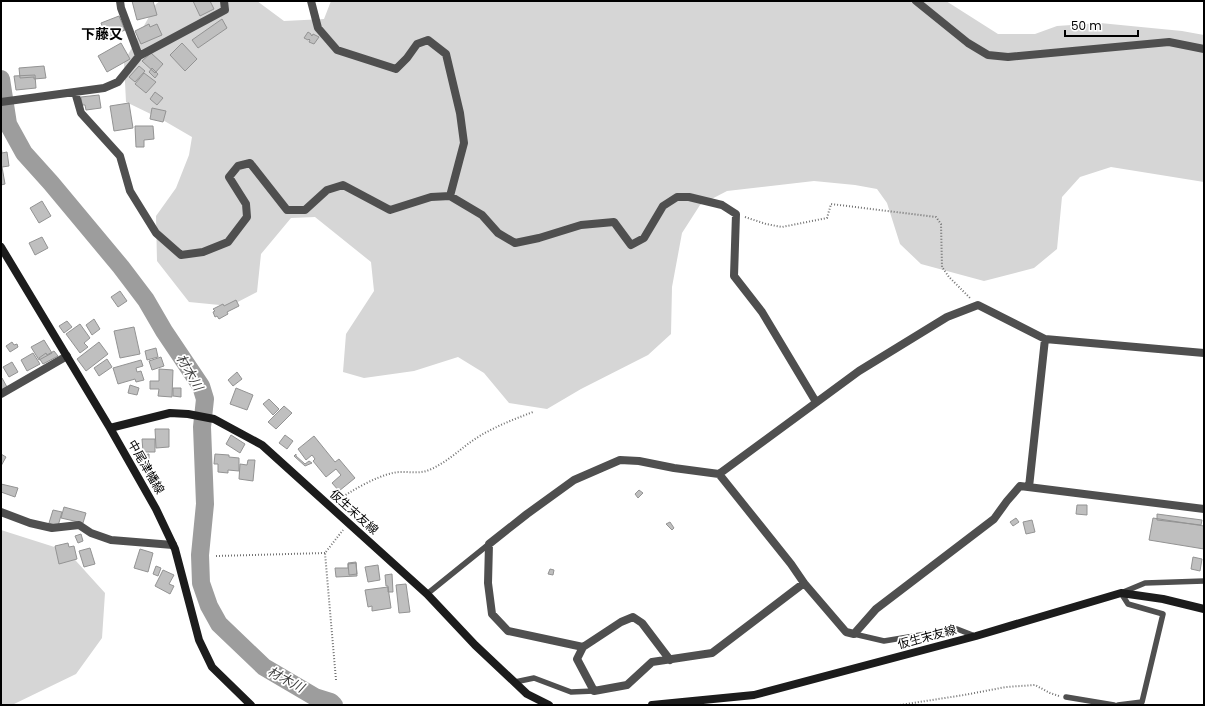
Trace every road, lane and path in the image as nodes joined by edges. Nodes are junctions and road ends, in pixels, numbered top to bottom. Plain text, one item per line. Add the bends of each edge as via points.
1 (120, 1) edge
2 (224, 1) edge
3 (311, 1) edge
4 (916, 1) edge
5 (1204, 48) edge
6 (139, 56) junction
7 (75, 92) junction
8 (1, 102) edge
9 (450, 196) junction
10 (736, 214) junction
11 (1, 247) edge
12 (978, 305) junction
13 (1045, 339) junction
14 (1204, 353) edge
15 (67, 356) junction
16 (1, 394) edge
17 (816, 402) junction
18 (533, 412) dead end
19 (110, 428) junction
20 (719, 474) junction
21 (1029, 487) junction
22 (330, 506) junction
23 (1204, 509) edge
24 (1, 512) edge
25 (349, 523) junction
26 (489, 544) junction
27 (173, 545) junction
28 (325, 553) junction
29 (216, 556) dead end
30 (1204, 581) edge
31 (804, 583) junction
32 (1121, 593) junction
33 (427, 594) junction
34 (1204, 609) edge
35 (854, 634) junction
36 (976, 636) junction
37 (583, 647) junction
38 (670, 660) junction
39 (336, 680) dead end
40 (515, 682) junction
41 (594, 692) junction
42 (1066, 697) joint
43 (251, 705) edge
44 (549, 705) edge
45 (652, 705) edge
46 (900, 705) edge
47 (1114, 705) edge
48 (1118, 705) edge

1 - 6 street
2 - 6 street via 225,10
3 - 9 street via 318,28 337,50 396,69 417,44 428,40 446,54 460,113 464,143
4 - 5 street via 968,43 988,55 1008,57 1169,42
6 - 7 street via 118,82 104,88
7 - 8 street
7 - 9 street via 81,113 120,156 130,191 156,233 181,255 203,252 228,242 247,217 246,204 229,178 238,166 250,163 287,210 305,210 327,190 343,185 390,210 431,197
9 - 10 street via 482,215 498,233 515,243 581,225 614,222 631,246 644,238 663,206 677,197 689,197 722,205
10 - 12 path via 782,227 826,218 831,204 936,217 941,224 942,267
10 - 17 street via 734,276 762,312
11 - 15 main road, 中尾津幡線
12 - 13 street
12 - 17 street via 940,321 859,371
13 - 14 street
13 - 21 street
15 - 16 street
15 - 19 main road, 中尾津幡線
17 - 20 street
18 - 22 path via 494,428 428,471 394,472 342,497
19 - 22 main road, 仮生末友線 via 170,413 214,419 262,445
19 - 27 main road, 中尾津幡線 via 156,509
20 - 26 street via 620,460 574,480
20 - 31 street
21 - 23 street
21 - 35 street via 1020,486 994,519 876,609
22 - 25 main road, 仮生末友線
24 - 27 street via 30,524 52,528 79,525 111,540
25 - 28 path
25 - 33 main road, 仮生末友線
26 - 33 lane
26 - 37 street via 488,584 492,614 508,631
27 - 43 main road, 中尾津幡線 via 199,640 212,667
28 - 29 path
28 - 39 path
30 - 32 lane via 1145,583
31 - 35 street via 846,632
31 - 38 street via 712,653
32 - 34 main road, 仮生末友線 via 1163,599
32 - 36 main road, 仮生末友線
32 - 48 lane via 1128,604 1163,614 1142,702
33 - 40 main road, 仮生末友線 via 475,645
35 - 36 lane via 884,641 957,629
36 - 45 main road, 仮生末友線 via 754,695
37 - 38 street via 633,617 642,623
37 - 41 street via 577,659
38 - 41 street via 652,662 627,685
40 - 41 lane via 534,678 571,692
40 - 44 main road, 仮生末友線 via 527,694
42 - 46 path via 1050,694 1035,685 1006,687
42 - 47 lane

